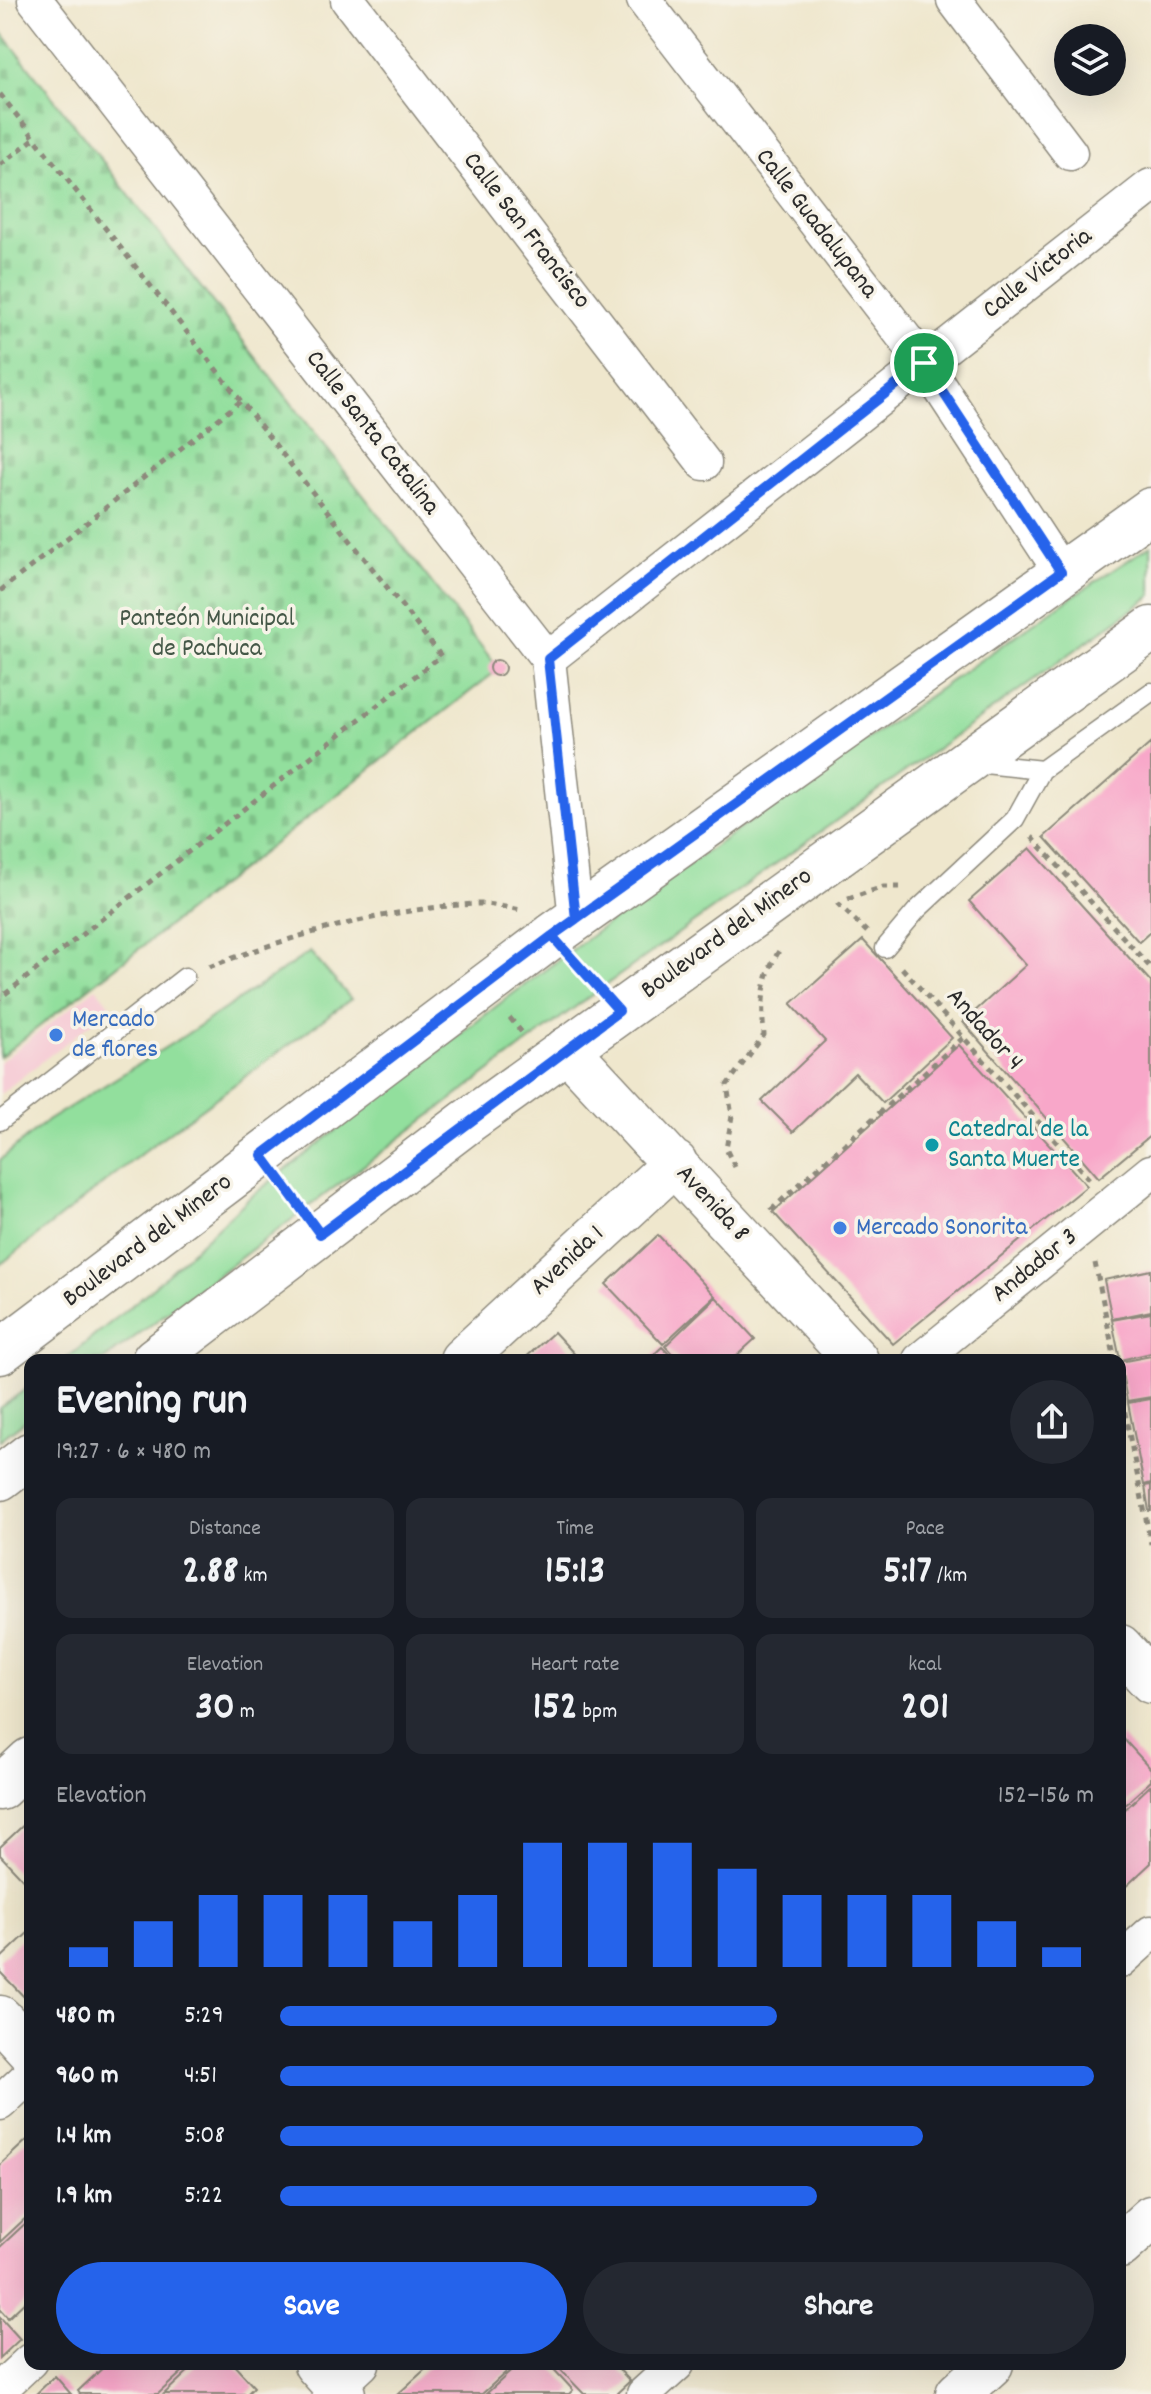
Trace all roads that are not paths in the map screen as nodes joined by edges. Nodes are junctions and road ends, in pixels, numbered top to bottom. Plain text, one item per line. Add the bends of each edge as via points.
1 (35, 0) edge
2 (348, 0) edge
3 (644, 0) edge
4 (954, 0) edge
5 (1070, 153) dead end
6 (1151, 186) edge
7 (924, 363) junction
8 (704, 463) dead end
9 (1151, 510) edge
10 (1061, 572) junction
11 (1151, 629) edge
12 (548, 659) junction
13 (1151, 692) edge
14 (964, 762) junction
15 (1042, 770) junction
16 (564, 928) junction
17 (885, 948) road end
18 (185, 977) road end
19 (557, 1056) junction
20 (0, 1121) edge
21 (675, 1163) junction
22 (1151, 1172) edge
23 (0, 1352) edge
24 (162, 1354) edge
25 (468, 1354) edge
26 (839, 1354) edge
27 (927, 1354) edge
28 (24, 1460) edge
29 (0, 1478) edge
30 (24, 1766) edge
31 (0, 1788) edge
32 (1151, 1933) edge
33 (1126, 1956) edge
34 (0, 2018) edge
35 (24, 2044) edge
36 (24, 2081) edge
37 (0, 2103) edge
38 (1151, 2218) edge
39 (1126, 2241) edge
40 (24, 2367) edge
41 (670, 2370) edge
42 (984, 2370) edge
43 (0, 2389) edge
44 (644, 2394) edge
45 (958, 2394) edge

1 - 12 street, Calle Santa Catalina
2 - 8 street, Calle San Francisco
3 - 7 street, Calle Guadalupana
4 - 5 street
6 - 7 street, Calle Victoria
7 - 10 street, Calle Guadalupana
7 - 12 street, Calle Victoria
9 - 10 main road, Boulevard del Minero
10 - 16 main road, Boulevard del Minero
11 - 14 main road, Boulevard del Minero
12 - 16 street
13 - 15 lane
14 - 15 lane
14 - 19 main road, Boulevard del Minero
15 - 17 lane via 1015,819 917,910
16 - 23 main road, Boulevard del Minero
18 - 20 lane
19 - 21 main road, Avenida 8
19 - 24 main road, Boulevard del Minero
21 - 25 main road, Avenida 1
21 - 26 main road, Avenida 8
22 - 27 street, Andador 3
28 - 29 main road
30 - 31 main road
32 - 33 street
34 - 35 main road
36 - 37 street
38 - 39 main road
40 - 43 street
41 - 44 street
42 - 45 main road

